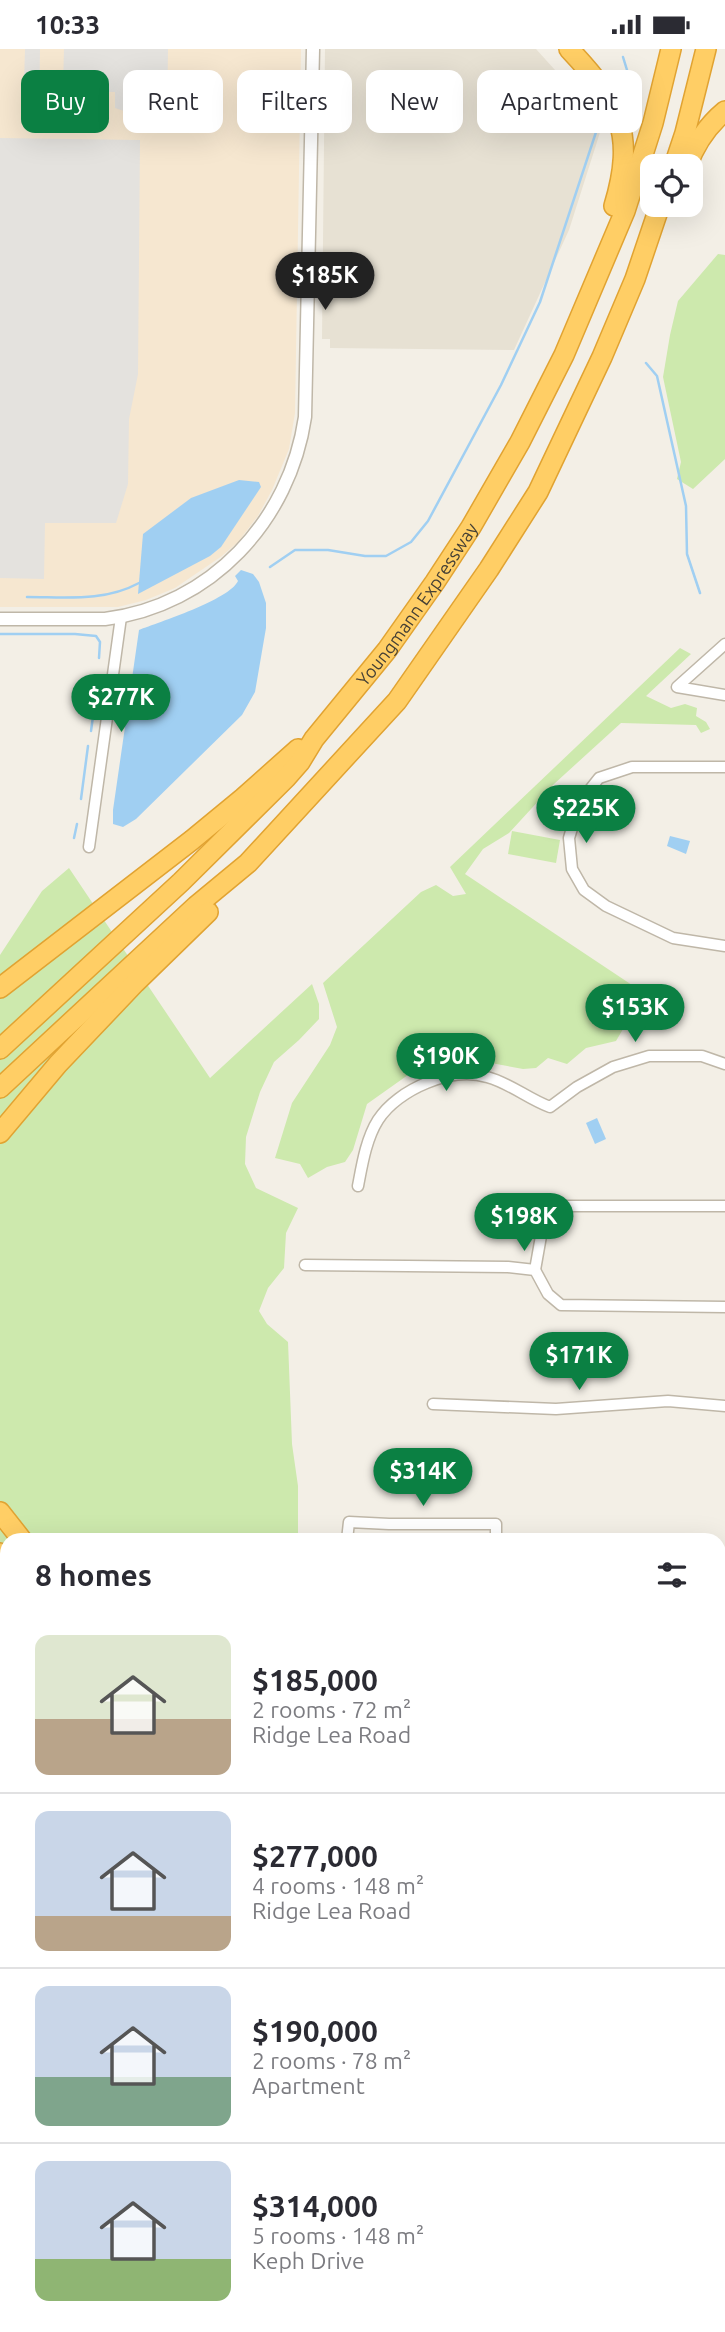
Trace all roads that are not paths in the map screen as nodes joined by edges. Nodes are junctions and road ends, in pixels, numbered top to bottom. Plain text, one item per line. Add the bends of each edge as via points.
1 (313, 49) edge
2 (569, 49) edge
3 (671, 49) edge
4 (706, 49) edge
5 (725, 111) edge
6 (678, 154) edge
7 (692, 154) edge
8 (656, 217) edge
9 (670, 217) edge
10 (614, 235) junction
11 (538, 492) junction
12 (121, 617) junction
13 (0, 619) edge
14 (725, 644) edge
15 (725, 695) edge
16 (314, 739) junction
17 (725, 767) edge
18 (89, 847) dead end
19 (248, 863) junction
20 (725, 946) edge
21 (0, 988) edge
22 (0, 1049) edge
23 (725, 1064) edge
24 (0, 1088) edge
25 (0, 1133) edge
26 (358, 1187) dead end
27 (725, 1206) edge
28 (305, 1265) dead end
29 (535, 1270) junction
30 (725, 1307) edge
31 (433, 1404) dead end
32 (725, 1406) edge
33 (0, 1512) edge
34 (16, 1533) edge
35 (348, 1533) edge
36 (496, 1533) edge

1 - 12 street via 306,398 297,458 271,514 226,566 182,596
2 - 10 highway via 592,74 621,129 624,164 613,207
3 - 10 highway, Youngmann Expressway via 649,139
4 - 6 highway
5 - 7 highway via 705,131
8 - 11 highway via 602,358
9 - 11 highway via 629,328 585,422 559,468
10 - 16 highway, Youngmann Expressway via 551,383 505,471 387,650
11 - 19 highway via 397,701
12 - 13 street
12 - 18 street
14 - 15 street via 677,687
16 - 21 highway via 291,753 192,841
16 - 22 highway, Youngmann Expressway via 300,762 235,830
17 - 20 street via 632,768 599,778 580,802 569,838 572,869 584,890 606,906 673,939
19 - 24 highway
19 - 25 highway via 204,916 58,1063
23 - 26 street via 702,1056 649,1056 614,1067 550,1107 484,1076 451,1075 426,1083 395,1100 377,1120
27 - 29 street via 555,1206 544,1219
28 - 29 street
29 - 30 street via 548,1294 561,1305
31 - 32 street via 556,1409 668,1401
33 - 34 highway
35 - 36 street via 349,1522 496,1524

